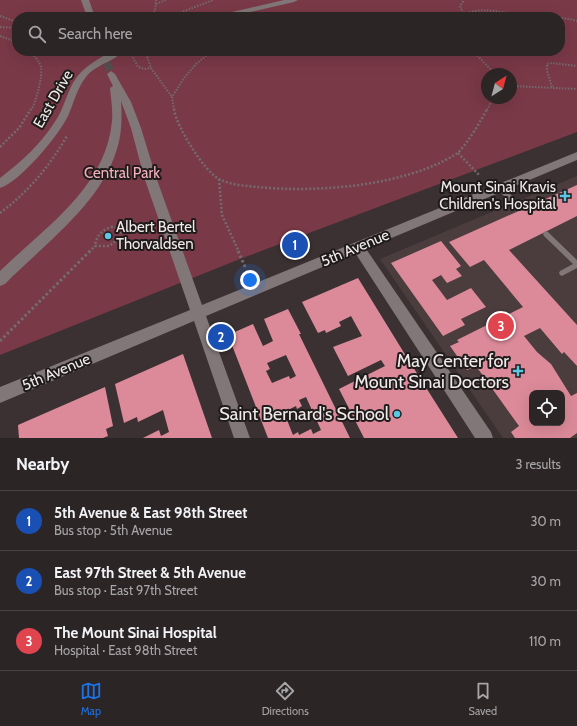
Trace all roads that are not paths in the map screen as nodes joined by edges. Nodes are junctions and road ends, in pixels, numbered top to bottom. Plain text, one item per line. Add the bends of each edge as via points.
1 (85, 0) edge
2 (294, 0) edge
3 (89, 12) edge
4 (241, 12) edge
5 (110, 56) edge
6 (577, 156) edge
7 (0, 184) edge
8 (500, 188) junction
9 (521, 209) dead end
10 (546, 234) dead end
11 (358, 247) junction
12 (577, 265) edge
13 (562, 273) dead end
14 (0, 280) edge
15 (197, 314) junction
16 (0, 395) edge
17 (242, 438) edge
18 (485, 438) edge

1 - 3 main road
2 - 4 main road
5 - 7 main road, East Drive via 83,75 53,132 31,157
6 - 8 main road, 5th Avenue
8 - 9 lane
8 - 11 main road, 5th Avenue
10 - 12 lane
11 - 15 main road, 5th Avenue
11 - 18 main road
12 - 13 lane
14 - 15 main road via 69,214 102,173 117,133 118,105 112,78 126,102 136,128
15 - 16 main road, 5th Avenue
15 - 17 main road

